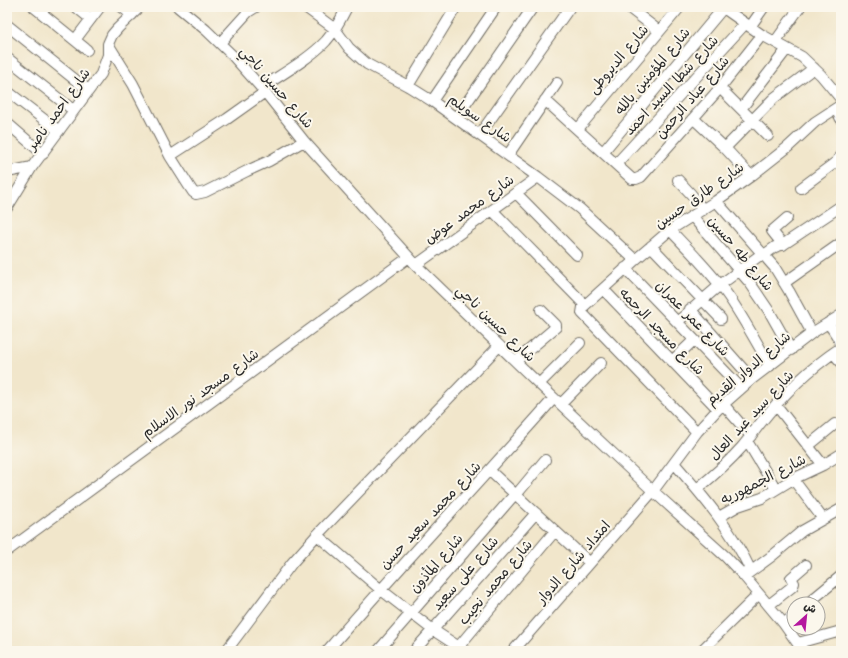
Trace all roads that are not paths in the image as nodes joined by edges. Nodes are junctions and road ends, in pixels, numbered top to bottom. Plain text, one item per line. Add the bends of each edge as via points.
1 (34, 7) edge
2 (76, 7) edge
3 (100, 7) edge
4 (122, 7) edge
5 (140, 7) edge
6 (178, 7) edge
7 (256, 7) edge
8 (305, 7) edge
9 (347, 7) edge
10 (456, 7) edge
11 (496, 7) edge
12 (533, 7) edge
13 (570, 7) edge
14 (628, 7) edge
15 (723, 7) edge
16 (764, 7) edge
17 (800, 7) edge
18 (676, 8) edge
19 (132, 15) junction
20 (91, 19) junction
21 (7, 25) edge
22 (748, 26) junction
23 (335, 29) junction
24 (659, 32) junction
25 (762, 35) junction
26 (75, 40) junction
27 (775, 42) junction
28 (220, 43) junction
29 (108, 44) junction
30 (787, 49) junction
31 (87, 50) dead end
32 (7, 58) edge
33 (814, 68) junction
34 (557, 83) dead end
35 (408, 86) junction
36 (720, 88) junction
37 (88, 90) junction
38 (263, 90) junction
39 (7, 91) edge
40 (841, 99) edge
41 (545, 100) junction
42 (432, 101) junction
43 (838, 107) edge
44 (741, 109) junction
45 (73, 110) junction
46 (456, 118) junction
47 (694, 119) junction
48 (841, 119) edge
49 (753, 120) junction
50 (7, 123) edge
51 (578, 129) junction
52 (59, 131) junction
53 (480, 134) junction
54 (768, 136) dead end
55 (304, 140) junction
56 (725, 148) junction
57 (603, 152) junction
58 (43, 154) junction
59 (170, 156) junction
60 (508, 156) junction
61 (841, 156) edge
62 (616, 164) junction
63 (32, 167) junction
64 (7, 172) edge
65 (751, 176) junction
66 (538, 177) junction
67 (678, 180) dead end
68 (801, 188) dead end
69 (516, 193) junction
70 (716, 202) junction
71 (841, 206) edge
72 (7, 208) edge
73 (492, 210) junction
74 (703, 210) junction
75 (692, 216) junction
76 (787, 218) dead end
77 (670, 230) junction
78 (841, 243) edge
79 (782, 245) junction
80 (652, 246) junction
81 (763, 254) junction
82 (577, 255) dead end
83 (635, 260) junction
84 (412, 261) junction
85 (625, 268) junction
86 (740, 270) junction
87 (784, 283) junction
88 (720, 285) junction
89 (603, 289) junction
90 (702, 299) junction
91 (585, 305) junction
92 (690, 309) junction
93 (541, 310) dead end
94 (841, 316) edge
95 (721, 319) dead end
96 (677, 322) junction
97 (828, 323) junction
98 (812, 333) junction
99 (694, 340) junction
100 (580, 343) dead end
101 (499, 346) junction
102 (791, 350) junction
103 (833, 352) junction
104 (672, 361) junction
105 (516, 362) junction
106 (841, 362) edge
107 (601, 363) dead end
108 (770, 366) junction
109 (752, 379) junction
110 (539, 384) junction
111 (742, 388) junction
112 (558, 401) junction
113 (776, 405) junction
114 (721, 406) junction
115 (835, 424) dead end
116 (698, 432) junction
117 (749, 438) junction
118 (808, 446) junction
119 (841, 454) edge
120 (545, 460) dead end
121 (674, 463) junction
122 (823, 465) junction
123 (490, 471) junction
124 (793, 479) junction
125 (697, 489) junction
126 (776, 489) junction
127 (653, 491) junction
128 (516, 495) junction
129 (841, 509) edge
130 (536, 513) junction
131 (719, 517) junction
132 (823, 519) junction
133 (555, 531) junction
134 (317, 535) junction
135 (7, 551) edge
136 (590, 563) junction
137 (806, 566) dead end
138 (748, 573) junction
139 (841, 576) edge
140 (380, 589) junction
141 (759, 594) junction
142 (816, 596) edge
143 (769, 605) junction
144 (411, 613) junction
145 (784, 624) joint
146 (433, 630) junction
147 (841, 632) edge
148 (800, 647) edge
149 (460, 649) edge
150 (226, 651) edge
151 (327, 651) edge
152 (378, 651) edge
153 (414, 651) edge
154 (514, 651) edge
155 (701, 651) edge

1 - 26 street
2 - 20 street
3 - 20 street
4 - 19 street
5 - 19 street, شارع احمد ناصر
6 - 28 street, شارع حسين ناجي
7 - 28 street via 248,12
8 - 23 street, شارع سويلم
9 - 23 street
10 - 35 street
11 - 42 street
12 - 46 street
13 - 53 street
14 - 24 street
15 - 22 street
15 - 57 street, شارع المؤمنين بالله
16 - 22 street, شارع شطا السيد احمد
17 - 27 street
18 - 24 street, شارع الديروطى
19 - 29 street, شارع احمد ناصر via 118,28
20 - 26 street
21 - 37 street
22 - 25 street
22 - 62 street, شارع شطا السيد احمد
23 - 35 street, شارع سويلم via 362,60
23 - 38 street via 314,52
24 - 51 street, شارع الديروطى
25 - 27 street
25 - 36 street, شارع عباد الرحمن
26 - 31 street
27 - 30 street
28 - 38 street, شارع حسين ناجي
29 - 37 street, شارع احمد ناصر via 105,65
29 - 59 street via 133,84
30 - 33 street via 802,57
30 - 44 street
32 - 45 street
33 - 40 street
33 - 49 street via 774,98
34 - 41 street
35 - 42 street, شارع سويلم
36 - 44 street
36 - 47 street, شارع عباد الرحمن
37 - 45 street, شارع احمد ناصر
38 - 55 street, شارع حسين ناجي
38 - 59 street via 227,119
39 - 52 street
41 - 51 street
41 - 60 street
42 - 46 street, شارع سويلم
43 - 48 street
43 - 65 street, شارع طارق حسين via 810,126
44 - 49 street
45 - 52 street, شارع احمد ناصر
46 - 53 street, شارع سويلم
47 - 56 street
47 - 62 street, شارع عباد الرحمن via 641,177 632,179
49 - 54 street
49 - 56 street
50 - 58 street
51 - 57 street
52 - 58 street, شارع احمد ناصر
53 - 60 street, شارع سويلم
55 - 59 street via 269,161 200,194 193,192
55 - 84 street, شارع حسين ناجي
56 - 65 street
57 - 62 street
58 - 63 street, شارع احمد ناصر
60 - 66 street, شارع سويلم
61 - 68 street
63 - 64 street
63 - 72 street, شارع احمد ناصر
65 - 70 street, شارع طارق حسين
66 - 69 street, شارع محمد عوض
66 - 83 street, شارع سويلم via 580,209
67 - 74 street
69 - 73 street, شارع محمد عوض
69 - 82 street
70 - 74 street, شارع طارق حسين
70 - 81 street
71 - 79 street
73 - 84 street, شارع محمد عوض
73 - 91 street
74 - 75 street, شارع طارق حسين
75 - 77 street, شارع طارق حسين
75 - 86 street, شارع طه حسين
76 - 79 street via 772,231
77 - 80 street, شارع طارق حسين
77 - 88 street
78 - 87 street
79 - 81 street
80 - 83 street, شارع طارق حسين
80 - 90 street
81 - 86 street
81 - 87 street
83 - 85 street, شارع طارق حسين
84 - 101 street, شارع حسين ناجي
84 - 135 street, شارع مسجد نور الاسلام
85 - 89 street, شارع طارق حسين
85 - 96 street, شارع عمر عمران
86 - 88 street
86 - 102 street, شارع طه حسين via 760,297
87 - 98 street
88 - 90 street
88 - 108 street via 738,310
89 - 91 street, شارع طارق حسين
89 - 104 street, شارع مسجد الرحمه
90 - 92 street
90 - 95 street
91 - 116 street via 582,310 584,315
92 - 96 street
92 - 109 street
93 - 105 street via 556,327
94 - 97 street, شارع الدوار القديم
96 - 99 street, شارع عمر عمران
97 - 98 street, شارع الدوار القديم
97 - 103 street via 840,344
98 - 102 street, شارع الدوار القديم
99 - 104 street
99 - 111 street, شارع عمر عمران
100 - 110 street
101 - 105 street, شارع حسين ناجي
101 - 134 street
102 - 108 street, شارع الدوار القديم
103 - 106 street
103 - 113 street, شارع سيد عبد العال
104 - 114 street, شارع مسجد الرحمه
105 - 110 street, شارع حسين ناجي
107 - 112 street, شارع محمد سعيد حسن
108 - 109 street, شارع الدوار القديم
109 - 111 street, شارع الدوار القديم
110 - 112 street, شارع حسين ناجي
111 - 114 street, شارع الدوار القديم
112 - 123 street, شارع محمد سعيد حسن
112 - 127 street, شارع حسين ناجي
113 - 117 street, شارع سيد عبد العال
113 - 118 street
114 - 116 street, شارع الدوار القديم
114 - 117 street, شارع مسجد الرحمه
115 - 118 street
116 - 121 street, شارع الدوار القديم
117 - 125 street, شارع سيد عبد العال via 731,460
117 - 126 street, شارع مسجد الرحمه
118 - 122 street
119 - 122 street, شارع الجمهوريه
120 - 128 street, شارع المأذون
121 - 125 street
121 - 127 street, شارع الدوار القديم
122 - 124 street, شارع الجمهوريه
123 - 128 street
123 - 140 street, شارع محمد سعيد حسن
124 - 126 street, شارع الجمهوريه
124 - 132 street
125 - 131 street
126 - 131 street, شارع الجمهوريه
127 - 136 street, امتداد شارع الدوار
127 - 138 street, شارع حسين ناجي via 726,557
128 - 130 street
128 - 144 street, شارع المأذون
129 - 132 street
130 - 133 street
130 - 146 street, شارع على سعيد
131 - 138 street via 741,551
132 - 138 street via 802,531
133 - 136 street
133 - 149 street, شارع محمد نجيب
134 - 140 street
134 - 150 street via 292,563
136 - 154 street, امتداد شارع الدوار
137 - 143 street via 791,578 793,586
138 - 141 street, شارع حسين ناجي
139 - 142 street
140 - 144 street
140 - 151 street, شارع محمد سعيد حسن
141 - 143 street, شارع حسين ناجي
141 - 155 street
143 - 145 street, شارع حسين ناجي
144 - 146 street
144 - 152 street, شارع المأذون
145 - 148 street, شارع حسين ناجي
146 - 149 street
146 - 153 street, شارع على سعيد
147 - 148 street

